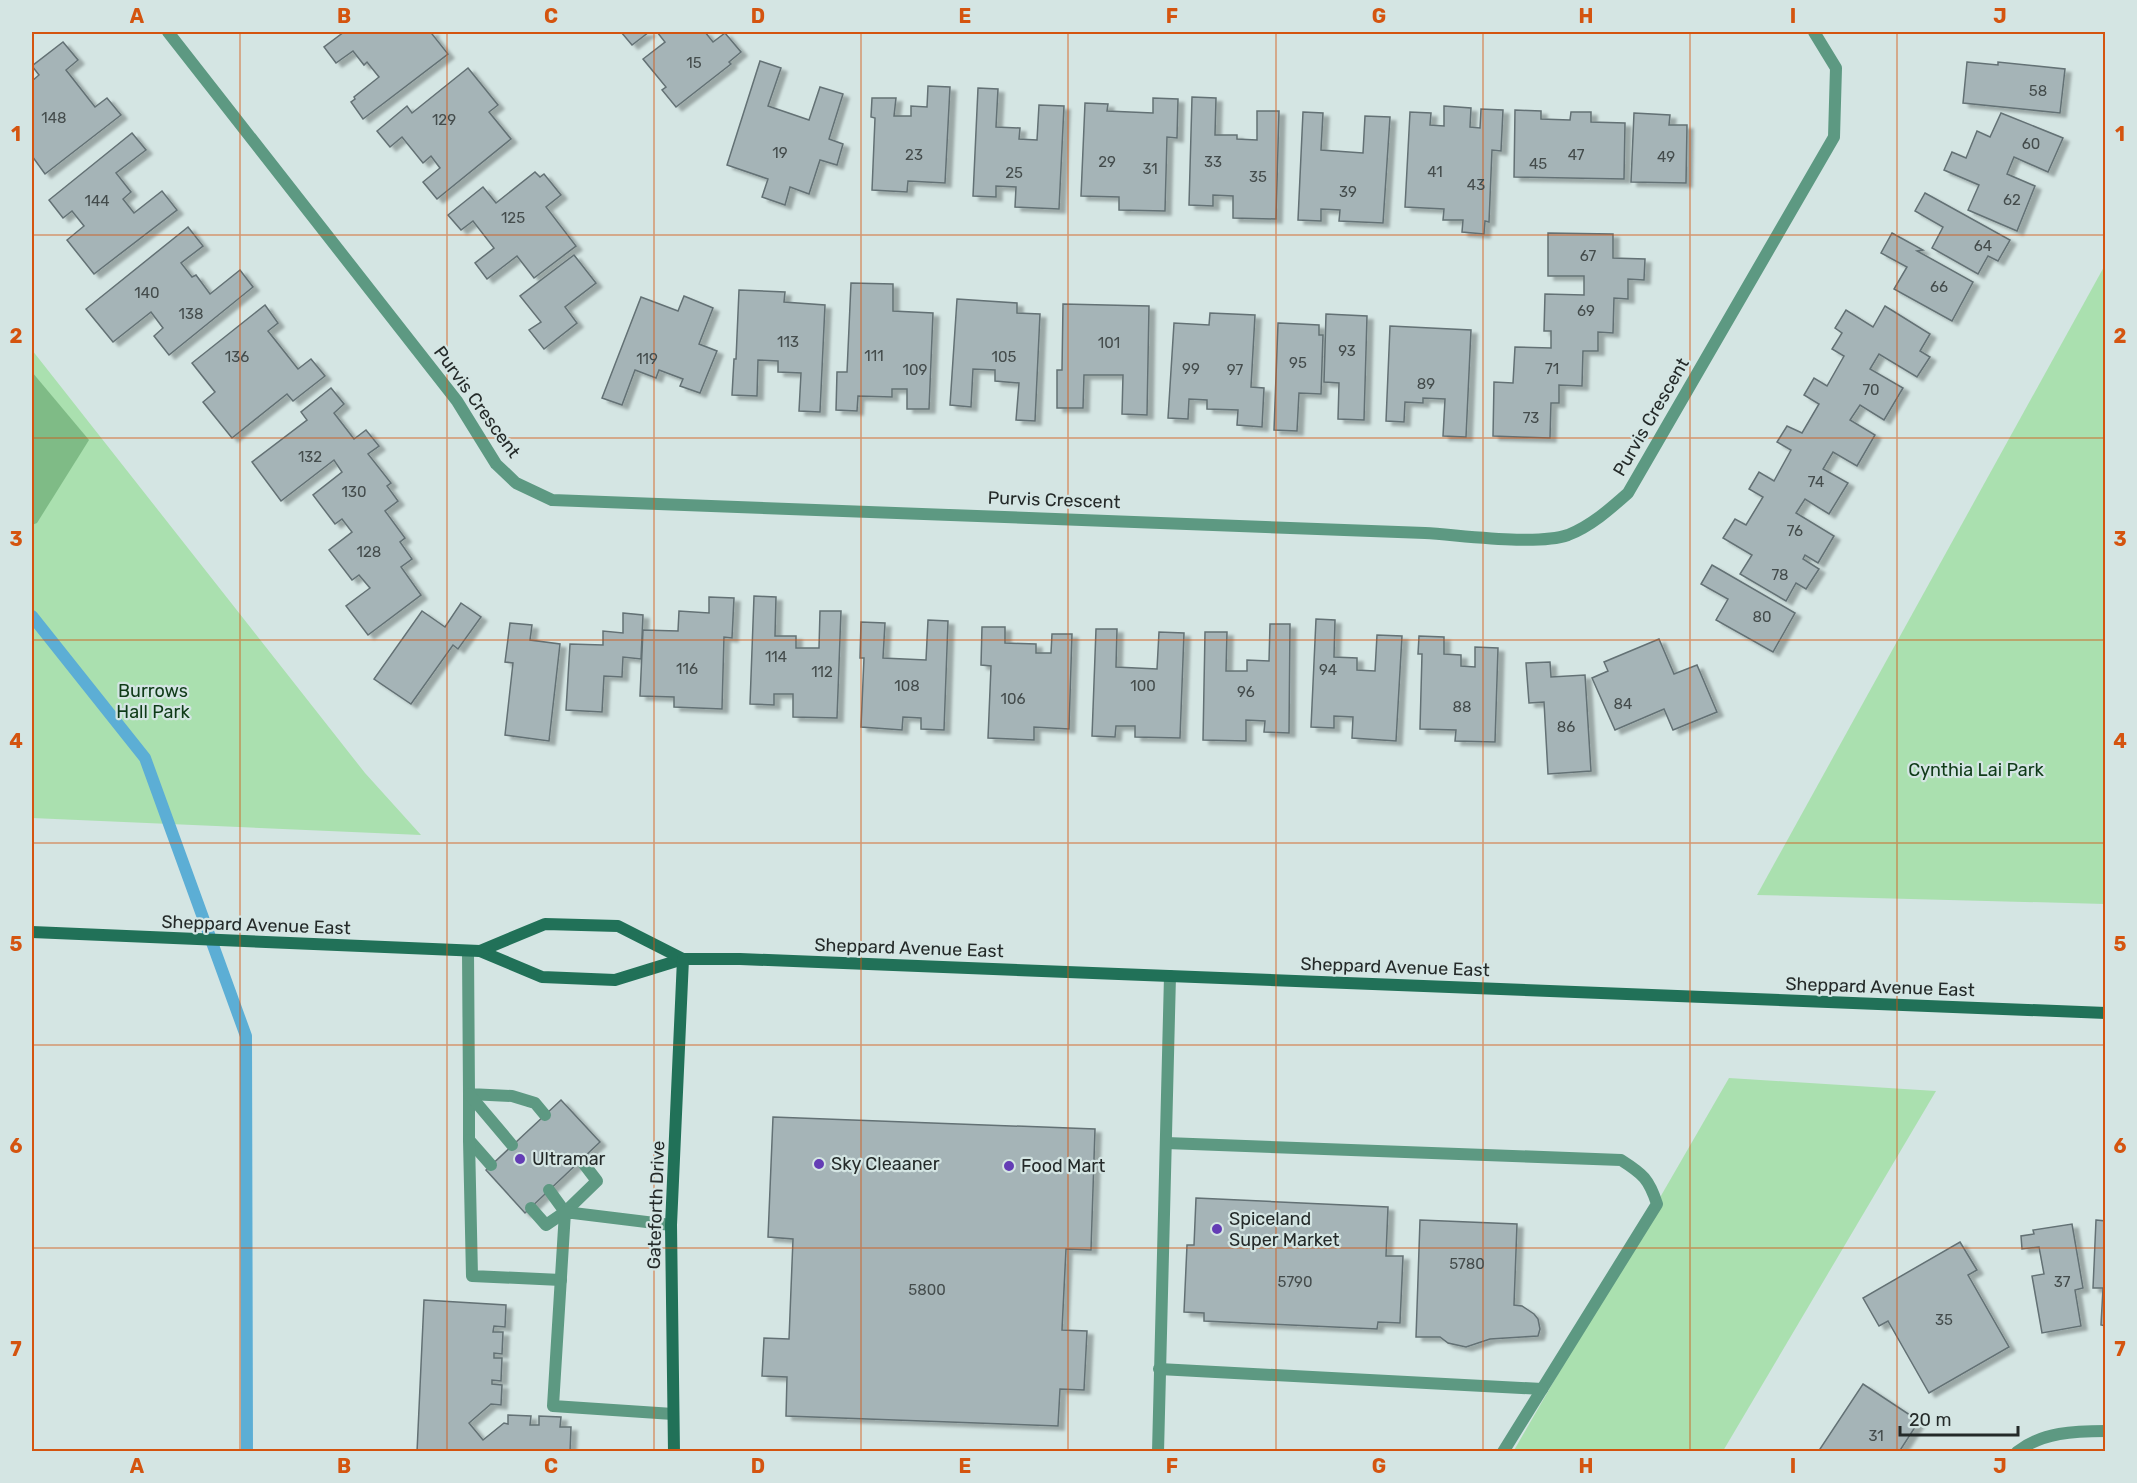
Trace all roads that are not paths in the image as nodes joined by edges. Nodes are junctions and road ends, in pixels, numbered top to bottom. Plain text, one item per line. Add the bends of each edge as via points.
1 (168, 32) edge
2 (1814, 32) edge
3 (32, 932) edge
4 (474, 951) junction
5 (683, 959) junction
6 (1170, 976) junction
7 (2106, 1013) edge
8 (469, 1094) junction
9 (545, 1115) dead end
10 (470, 1140) junction
11 (1166, 1143) junction
12 (512, 1146) dead end
13 (581, 1160) dead end
14 (491, 1165) dead end
15 (549, 1190) dead end
16 (531, 1208) dead end
17 (565, 1212) junction
18 (671, 1225) junction
19 (561, 1280) junction
20 (1160, 1369) junction
21 (1542, 1389) junction
22 (674, 1414) junction
23 (2106, 1431) edge
24 (674, 1452) edge
25 (1158, 1452) edge
26 (1503, 1452) edge
27 (2017, 1452) edge

1 - 2 street, Purvis Crescent via 457,401 496,464 516,483 552,500 1389,531 1534,540 1567,535 1608,511 1628,493 1834,137 1836,68
3 - 4 main road, Sheppard Avenue East
4 - 5 main road, Sheppard Avenue East via 542,977 615,980
4 - 5 main road, Sheppard Avenue East via 545,924 597,925 618,926
4 - 8 street
5 - 6 main road, Sheppard Avenue East
5 - 18 main road, Gateforth Drive
6 - 7 main road, Sheppard Avenue East
6 - 11 street
8 - 9 street via 512,1096 535,1103
8 - 10 street
8 - 12 street
10 - 14 street
10 - 19 street via 472,1276
11 - 20 street
11 - 21 street via 1622,1160 1642,1173 1657,1204
13 - 17 street via 597,1181
15 - 17 street
16 - 17 street via 546,1225
17 - 18 street
17 - 19 street
18 - 22 main road, Gateforth Drive
19 - 22 street via 553,1406
20 - 21 street
20 - 25 street
21 - 26 street
22 - 24 main road, Gateforth Drive
23 - 27 street via 2051,1434

